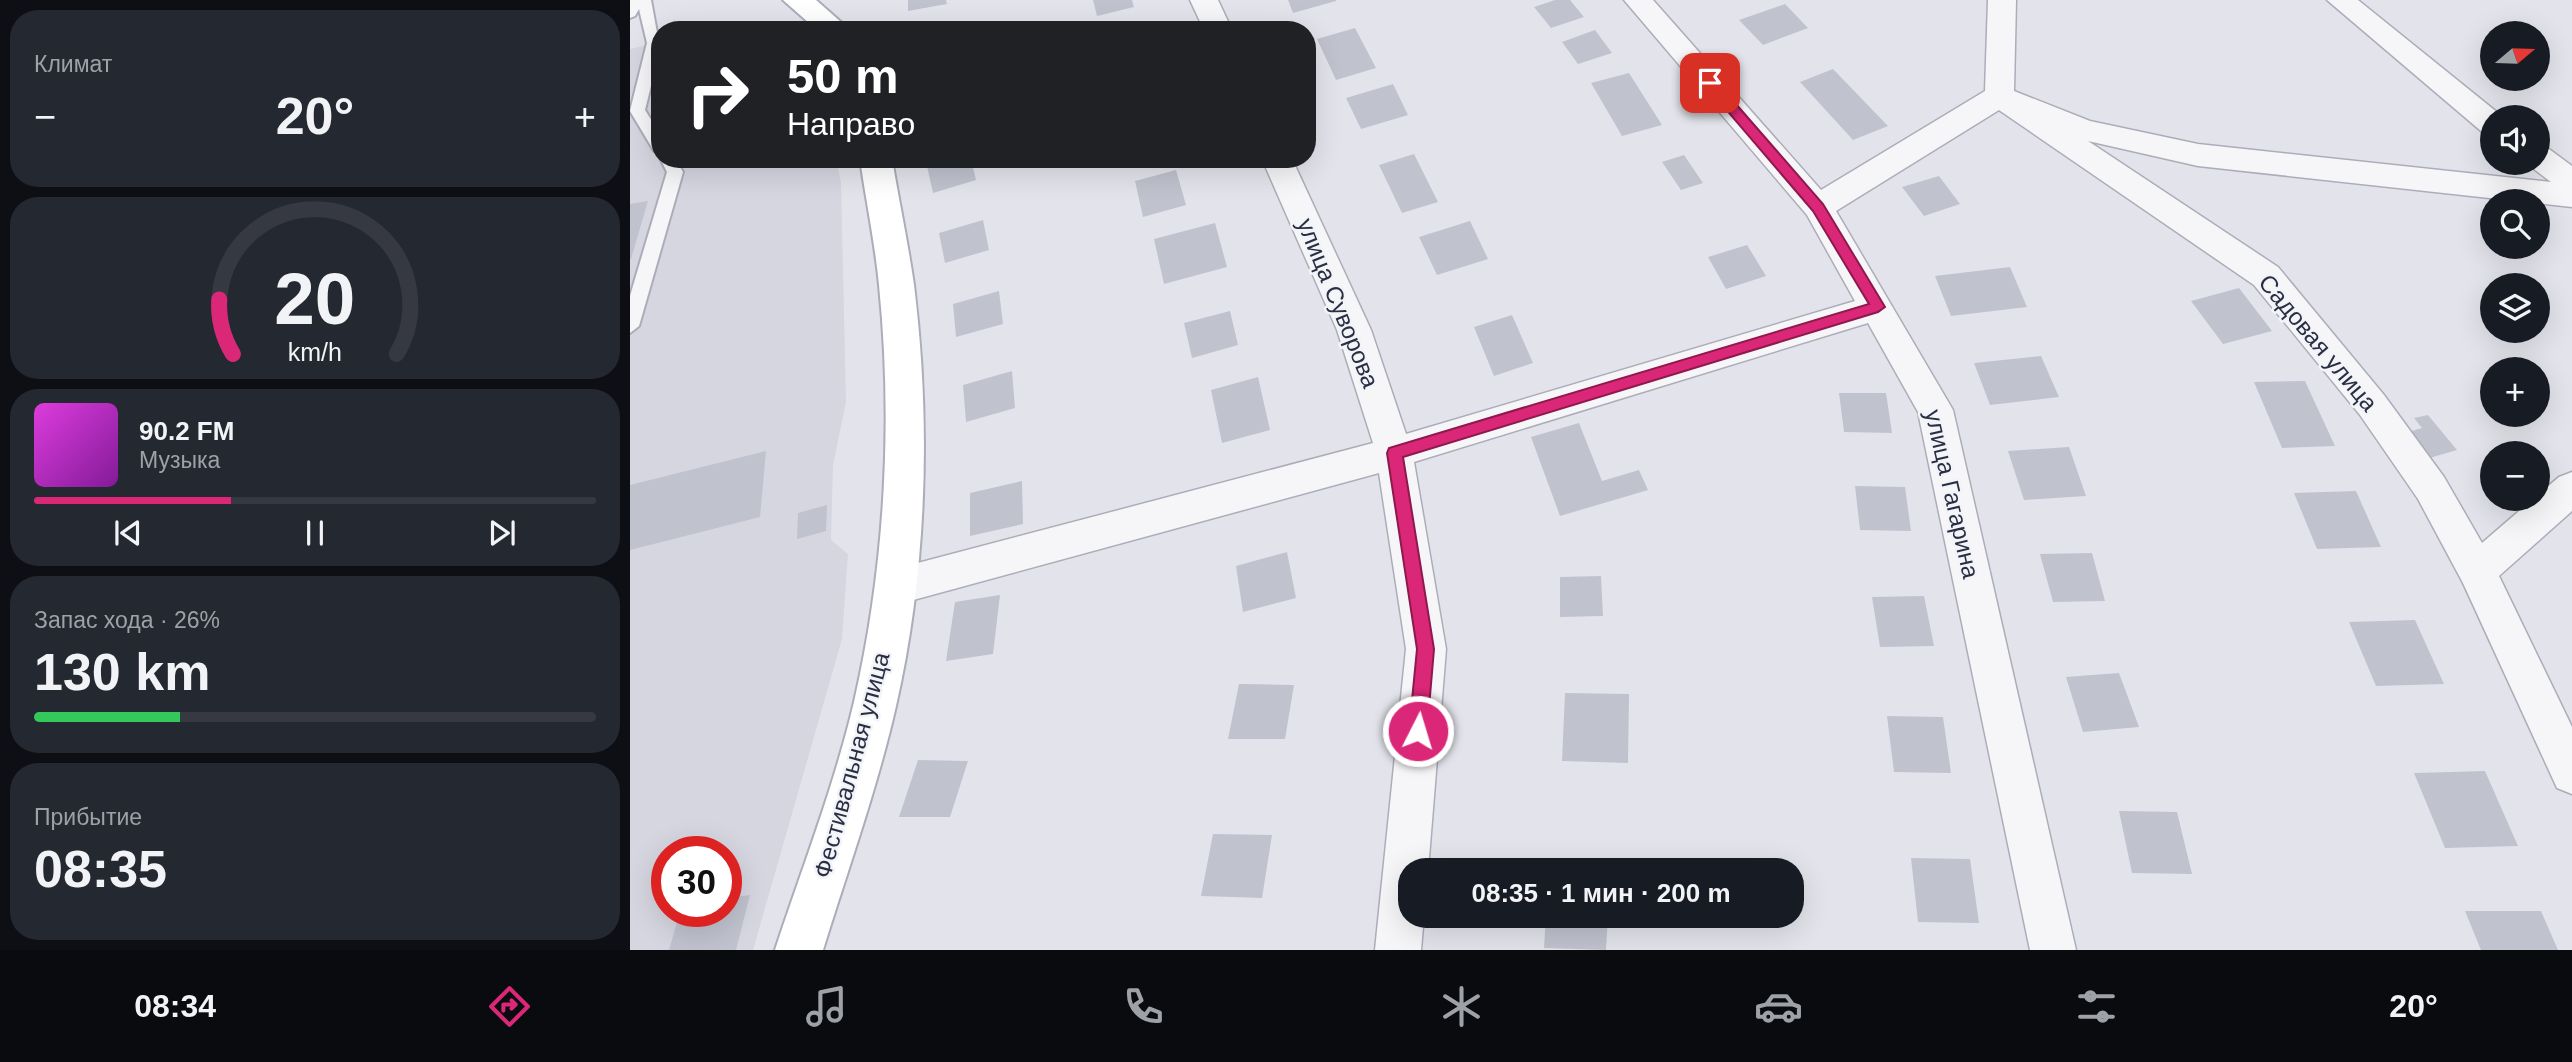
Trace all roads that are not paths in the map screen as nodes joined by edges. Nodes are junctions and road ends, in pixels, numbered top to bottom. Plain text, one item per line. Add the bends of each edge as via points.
1 (636, 0) edge
2 (644, 0) edge
3 (797, 0) edge
4 (1204, 0) edge
5 (1638, 0) edge
6 (2002, 0) edge
7 (2341, 0) edge
8 (630, 13) edge
9 (824, 21) edge
10 (1214, 21) edge
11 (651, 30) edge
12 (651, 55) edge
13 (1999, 96) junction
14 (2480, 114) edge
15 (651, 133) edge
16 (2550, 166) edge
17 (673, 168) edge
18 (877, 168) edge
19 (1281, 168) edge
20 (2572, 182) edge
21 (2572, 196) edge
22 (1818, 207) junction
23 (1878, 307) junction
24 (630, 326) edge
25 (1394, 453) junction
26 (2572, 488) edge
27 (2477, 571) junction
28 (895, 587) junction
29 (2572, 773) edge
30 (799, 950) edge
31 (1398, 950) edge
32 (2053, 950) edge

1 - 8 lane
2 - 11 lane
3 - 9 main road
4 - 10 street
5 - 22 street, улица Гагарина
6 - 13 street
7 - 14 street
12 - 15 lane via 637,110
13 - 21 street via 2084,130 2198,155
13 - 22 street
13 - 27 street, Садовая улица via 2266,276 2372,405 2431,488
16 - 20 street
17 - 24 lane
18 - 28 main road, Фестивальная улица via 898,298 905,435
19 - 25 street, улица Суворова via 1354,330
22 - 23 street, улица Гагарина
23 - 25 street
23 - 32 street, улица Гагарина via 1936,410
25 - 28 street
25 - 31 street, улица Суворова via 1426,649
26 - 27 street
27 - 29 street, Садовая улица
28 - 30 main road, Фестивальная улица via 864,738

